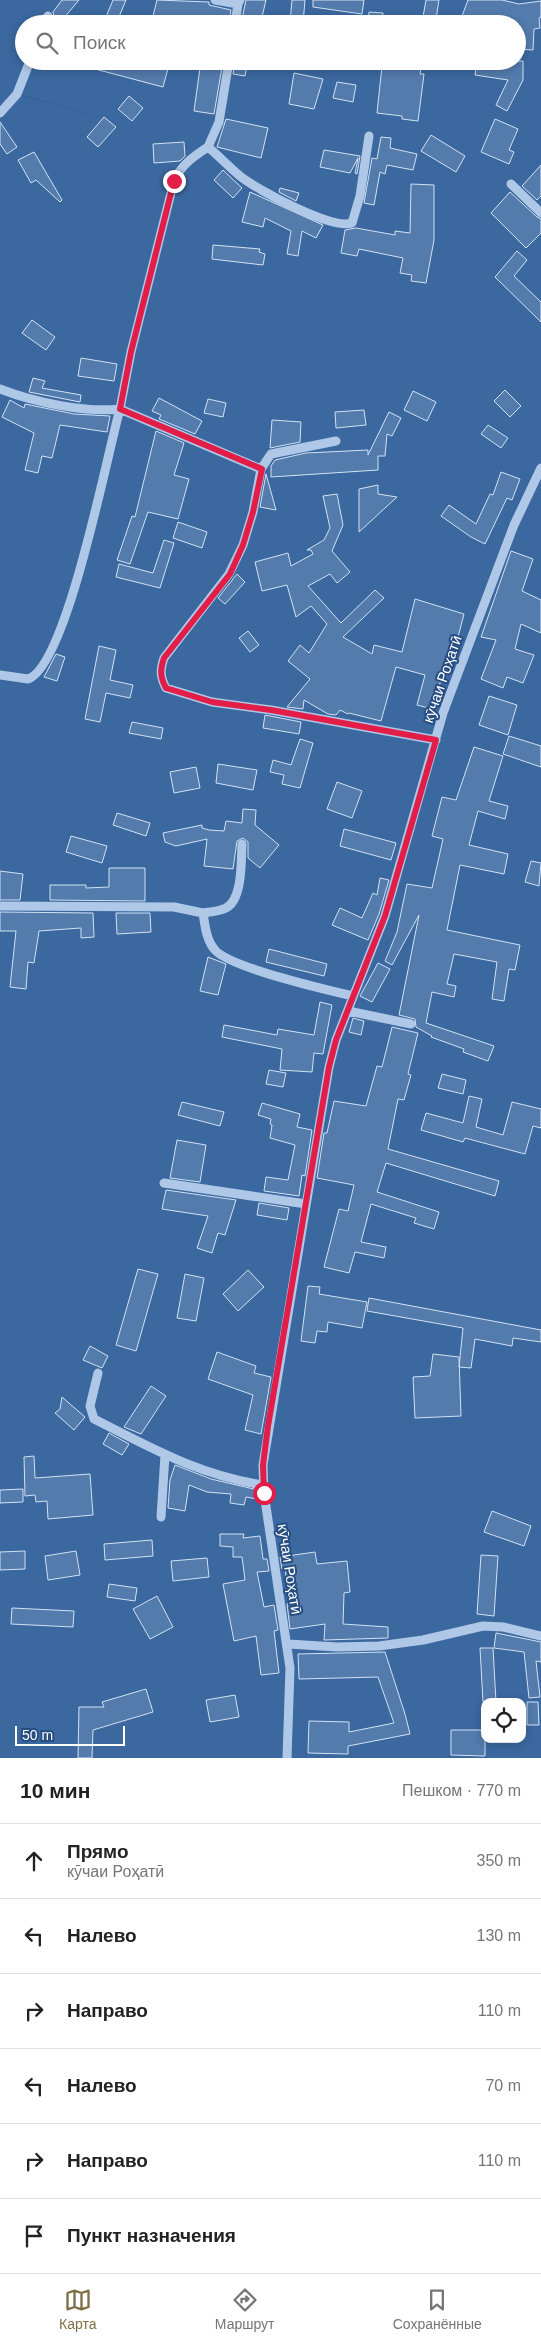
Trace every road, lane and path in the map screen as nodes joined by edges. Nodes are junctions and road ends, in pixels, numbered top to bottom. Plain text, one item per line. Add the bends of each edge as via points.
1 (215, 0) edge
2 (239, 2) edge
3 (237, 15) edge
4 (26, 70) edge
5 (227, 70) edge
6 (0, 113) edge
7 (369, 136) dead end
8 (208, 147) junction
9 (511, 184) dead end
10 (541, 213) edge
11 (0, 389) edge
12 (120, 409) junction
13 (336, 441) dead end
14 (541, 468) edge
15 (262, 469) junction
16 (0, 674) edge
17 (436, 740) junction
18 (242, 844) dead end
19 (0, 906) edge
20 (203, 913) junction
21 (353, 996) junction
22 (348, 1011) junction
23 (411, 1024) dead end
24 (164, 1183) dead end
25 (306, 1204) junction
26 (98, 1373) dead end
27 (165, 1455) junction
28 (263, 1485) junction
29 (161, 1517) dead end
30 (541, 1636) edge
31 (288, 1644) junction
32 (287, 1758) edge

1 - 2 street
2 - 3 street
4 - 6 street via 17,94
5 - 8 street via 218,122
7 - 8 street via 354,221 347,225 310,214 254,187
8 - 12 street via 188,160 174,181
9 - 10 street
11 - 12 street via 67,405 100,410
12 - 15 street
12 - 16 street via 84,555 61,631 48,660 39,673 28,679
13 - 15 street via 271,454
14 - 17 street, кӯчаи Роҳатӣ via 514,525
15 - 17 street via 243,545 230,574 164,658 160,669 166,688 212,702
17 - 21 street, кӯчаи Роҳатӣ via 385,916
18 - 20 street via 240,877 234,899 226,908
19 - 20 street via 174,907
20 - 21 street via 209,941 224,958
21 - 22 street, кӯчаи Роҳатӣ
22 - 23 street
22 - 25 street, кӯчаи Роҳатӣ via 329,1067
24 - 25 street
25 - 28 street, кӯчаи Роҳатӣ via 268,1426
26 - 27 street via 90,1406 94,1419
27 - 28 street via 207,1473
27 - 29 street
28 - 31 street, кӯчаи Роҳатӣ
30 - 31 street via 484,1626 379,1646
31 - 32 street, кӯчаи Роҳатӣ

